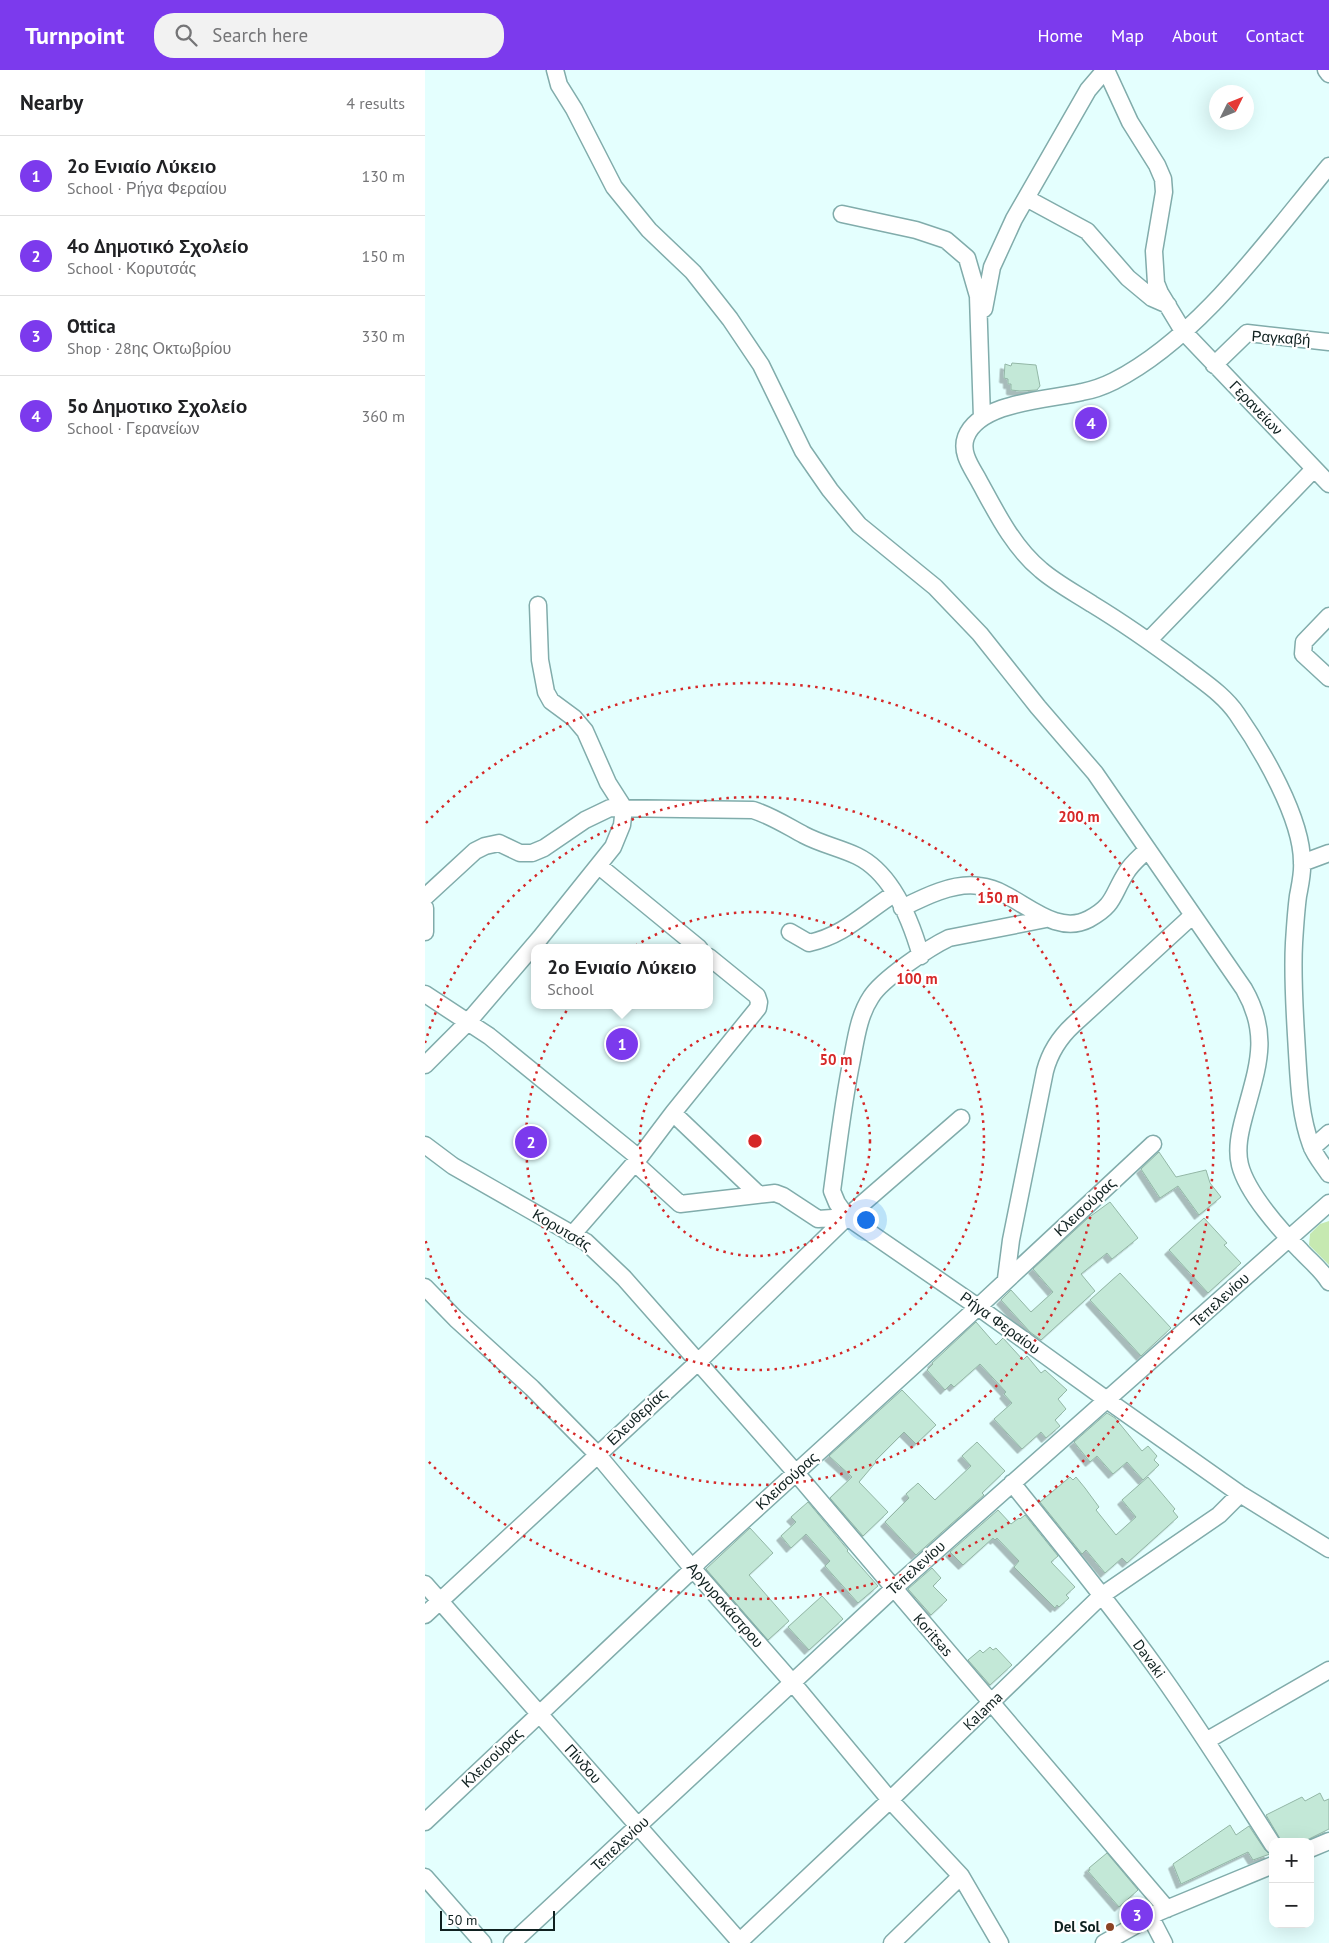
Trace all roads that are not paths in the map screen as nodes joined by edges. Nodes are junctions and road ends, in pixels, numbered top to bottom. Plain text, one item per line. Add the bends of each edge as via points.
1 (555, 70) edge
2 (1105, 70) edge
3 (1326, 70) edge
4 (1329, 74) edge
5 (1329, 166) edge
6 (1026, 198) junction
7 (842, 214) dead end
8 (1168, 304) junction
9 (1183, 331) junction
10 (978, 334) junction
11 (1329, 342) edge
12 (1214, 365) junction
13 (982, 418) junction
14 (1314, 469) junction
15 (1329, 484) edge
16 (538, 605) dead end
17 (1329, 616) edge
18 (1149, 640) junction
19 (1329, 678) edge
20 (624, 808) junction
21 (1147, 850) junction
22 (1329, 853) edge
23 (1303, 863) junction
24 (599, 866) junction
25 (425, 898) edge
26 (898, 901) junction
27 (425, 908) edge
28 (1192, 916) junction
29 (1046, 919) junction
30 (425, 932) edge
31 (790, 932) dead end
32 (534, 944) edge
33 (694, 944) edge
34 (531, 947) edge
35 (921, 956) junction
36 (713, 960) edge
37 (425, 994) edge
38 (468, 1022) junction
39 (425, 1065) edge
40 (673, 1113) junction
41 (961, 1118) dead end
42 (1329, 1133) edge
43 (1153, 1144) dead end
44 (425, 1145) edge
45 (1312, 1148) junction
46 (637, 1160) junction
47 (1329, 1174) edge
48 (758, 1194) junction
49 (1329, 1203) edge
50 (847, 1217) junction
51 (572, 1235) junction
52 (1288, 1238) junction
53 (1006, 1279) junction
54 (1329, 1282) edge
55 (425, 1287) edge
56 (978, 1307) junction
57 (698, 1362) junction
58 (1107, 1400) junction
59 (597, 1454) junction
60 (796, 1473) junction
61 (1011, 1483) junction
62 (1240, 1494) junction
63 (1329, 1550) edge
64 (693, 1569) junction
65 (425, 1584) edge
66 (893, 1589) junction
67 (1101, 1596) junction
68 (440, 1601) junction
69 (425, 1615) edge
70 (1329, 1670) edge
71 (792, 1682) junction
72 (992, 1703) junction
73 (538, 1714) junction
74 (1206, 1741) junction
75 (890, 1800) junction
76 (425, 1822) edge
77 (638, 1826) junction
78 (1269, 1839) edge
79 (1329, 1841) edge
80 (1314, 1847) edge
81 (1269, 1866) edge
82 (961, 1876) junction
83 (425, 1877) edge
84 (1167, 1909) junction
85 (1150, 1916) junction
86 (740, 1942) edge
87 (483, 1943) edge
88 (512, 1943) edge
89 (892, 1943) edge
90 (1001, 1943) edge
91 (1104, 1943) edge
92 (1164, 1943) edge

1 - 21 street via 559,85 575,109 614,187 649,230 693,272 730,318 761,365 803,452 841,504 871,536 935,587 974,628 1095,773
2 - 6 street via 1088,90
2 - 8 street, Γερανείων via 1163,179 1153,267 1156,283
3 - 4 street
5 - 9 street via 1221,295
6 - 8 street via 1087,231 1128,278 1153,298
6 - 10 street via 992,266
7 - 10 street via 946,240 967,258 978,296
8 - 9 street, Γερανείων
9 - 12 street, Γερανείων
9 - 13 street via 1146,361 1101,386 1014,405
10 - 13 street
11 - 12 street, Ραγκαβή via 1247,332
12 - 14 street, Γερανείων
13 - 18 street via 965,439 964,450 1011,536 1025,555 1042,572
14 - 15 street, Γερανείων
14 - 18 street
16 - 20 street via 540,660 546,692 551,702 574,718 585,731 608,783
17 - 19 street via 1304,642 1303,654
18 - 23 street via 1213,689 1238,716 1290,810 1299,836
20 - 24 street via 619,838
20 - 25 street via 610,808 585,820 533,853 520,853 499,844 485,846 475,851
20 - 26 street via 753,810 866,861 879,872
21 - 28 street
21 - 29 street via 1127,871 1116,895 1101,911 1087,920 1062,923
22 - 23 street
23 - 45 street via 1293,981 1301,1106
24 - 32 street
24 - 33 street
26 - 29 street via 962,886 977,886 1003,892
26 - 31 street via 827,939 809,943
26 - 35 street via 914,930
27 - 30 street
28 - 52 street via 1253,1004 1261,1047 1238,1151 1243,1174 1254,1194
28 - 53 street via 1073,1025 1053,1050 1045,1071
29 - 35 street via 949,938
34 - 38 street
35 - 50 street via 883,982 864,1009 846,1087 832,1191
36 - 40 street via 757,996 758,1008
37 - 38 street
38 - 39 street
38 - 46 street
40 - 46 street
40 - 48 street
41 - 50 street, Ελευθερίας
42 - 45 street
43 - 53 street, Κλεισούρας
44 - 51 street, Κορυτσάς via 453,1166
45 - 47 street
46 - 48 street via 680,1204
46 - 51 street
48 - 50 street via 783,1196 818,1219
49 - 52 street, Τεπελενίου
50 - 56 street, Ρήγα Φεραίου
50 - 57 street, Ελευθερίας
51 - 57 street, Κορυτσάς via 586,1242 624,1278
52 - 54 street
52 - 58 street, Τεπελενίου
53 - 56 street, Κλεισούρας
55 - 59 street, Αργυροκάστρου
56 - 58 street, Ρήγα Φεραίου
56 - 60 street, Κλεισούρας
57 - 59 street, Ελευθερίας
57 - 60 street, Koritsas
58 - 61 street, Τεπελενίου
58 - 62 street, Ρήγα Φεραίου
59 - 64 street, Αργυροκάστρου
59 - 68 street, Ελευθερίας
60 - 64 street, Κλεισούρας
60 - 66 street, Koritsas
61 - 66 street, Τεπελενίου
61 - 67 street, Davaki
62 - 63 street, Ρήγα Φεραίου
62 - 67 street, Kalama via 1219,1515
64 - 71 street, Αργυροκάστρου
64 - 73 street, Κλεισούρας
65 - 68 street, Πίνδου
66 - 71 street, Τεπελενίου
66 - 72 street, Koritsas
67 - 72 street, Kalama
67 - 74 street, Davaki via 1155,1666
68 - 69 street, Ελευθερίας
68 - 73 street, Πίνδου
70 - 74 street
71 - 75 street, Αργυροκάστρου
71 - 77 street, Τεπελενίου
72 - 75 street, Kalama
72 - 84 street, Koritsas
73 - 76 street, Κλεισούρας
73 - 77 street, Πίνδου
74 - 78 street, Davaki
75 - 82 street, Αργυροκάστρου
75 - 86 street, Kalama
77 - 86 street, Πίνδου
77 - 88 street, Τεπελενίου
79 - 80 street
81 - 84 street
82 - 89 street
82 - 90 street, Αργυροκάστρου
83 - 87 street
84 - 85 street
85 - 91 street
85 - 92 street

